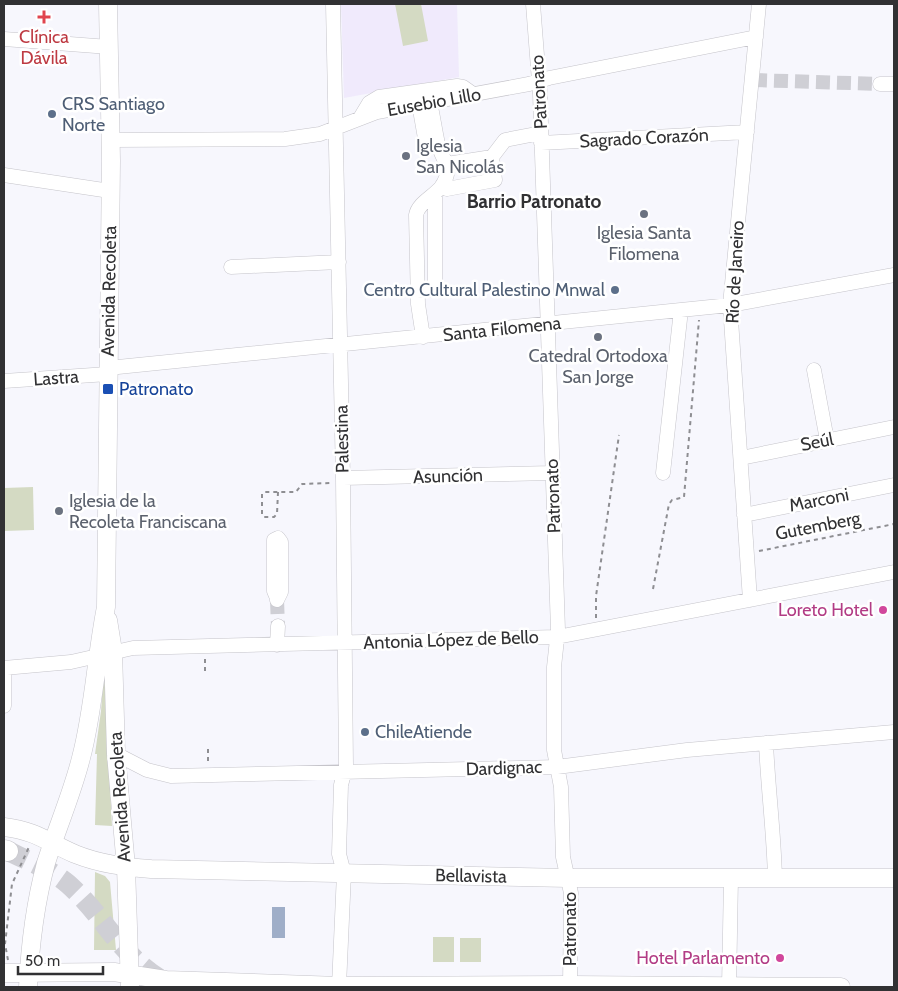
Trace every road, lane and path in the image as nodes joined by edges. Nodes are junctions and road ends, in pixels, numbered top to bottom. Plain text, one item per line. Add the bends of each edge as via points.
1 (108, 4) edge
2 (333, 4) edge
3 (533, 4) edge
4 (759, 4) edge
5 (756, 37) junction
6 (4, 39) edge
7 (23, 41) junction
8 (109, 47) junction
9 (4, 50) edge
10 (539, 81) junction
11 (473, 94) junction
12 (425, 103) junction
13 (360, 118) junction
14 (337, 128) junction
15 (747, 132) junction
16 (541, 138) junction
17 (110, 140) junction
18 (426, 144) dead end
19 (492, 157) junction
20 (448, 164) junction
21 (4, 175) edge
22 (110, 191) junction
23 (438, 191) junction
24 (339, 262) junction
25 (232, 267) dead end
26 (894, 275) edge
27 (730, 305) junction
28 (700, 308) junction
29 (680, 310) junction
30 (546, 325) junction
31 (423, 337) junction
32 (340, 345) junction
33 (814, 370) dead end
34 (108, 371) junction
35 (4, 381) edge
36 (894, 427) edge
37 (619, 435) dead end
38 (827, 440) junction
39 (740, 458) junction
40 (552, 473) junction
41 (664, 473) dead end
42 (343, 480) junction
43 (894, 485) edge
44 (278, 492) junction
45 (744, 515) junction
46 (894, 524) edge
47 (746, 554) junction
48 (894, 572) edge
49 (653, 589) dead end
50 (750, 600) junction
51 (278, 626) tunnel mouth
52 (597, 629) junction
53 (557, 637) junction
54 (346, 643) junction
55 (277, 645) junction
56 (105, 654) junction
57 (4, 668) edge
58 (4, 706) edge
59 (894, 732) edge
60 (766, 743) junction
61 (116, 754) junction
62 (557, 767) junction
63 (345, 773) junction
64 (4, 828) edge
65 (35, 834) junction
66 (53, 842) junction
67 (126, 867) junction
68 (344, 874) junction
69 (568, 878) junction
70 (731, 878) junction
71 (894, 878) edge
72 (775, 879) junction
73 (6, 973) edge
74 (28, 979) edge
75 (130, 980) edge
76 (339, 986) junction
77 (570, 986) edge
78 (729, 986) edge
79 (841, 987) edge

1 - 8 main road, Avenida Recoleta
2 - 14 street, Palestina
3 - 10 street, Patronato
4 - 5 street, Río de Janeiro
5 - 10 street, Eusebio Lillo
5 - 15 street, Río de Janeiro
6 - 7 street
7 - 8 street
7 - 9 street
8 - 17 main road, Avenida Recoleta
10 - 11 street, Eusebio Lillo
10 - 16 street, Patronato
11 - 12 street, Eusebio Lillo
11 - 13 street via 457,86 379,97 368,103
12 - 13 street, Eusebio Lillo
12 - 18 street
12 - 20 street
13 - 14 street, Eusebio Lillo
14 - 17 street, Eusebio Lillo via 314,136 285,139
14 - 24 street, Palestina
15 - 16 street, Sagrado Corazón
15 - 27 street, Río de Janeiro
16 - 19 street, Sagrado Corazón via 505,140
16 - 30 street, Patronato
17 - 22 main road, Avenida Recoleta
19 - 20 street
19 - 23 street via 495,180
20 - 23 street
21 - 22 street
22 - 34 main road, Avenida Recoleta
23 - 31 street via 417,211 418,290
24 - 25 street
24 - 32 street, Palestina
26 - 27 street, Santa Filomena
27 - 28 street, Santa Filomena
27 - 39 street, Río de Janeiro
28 - 29 street, Santa Filomena
28 - 49 path via 684,497 669,504
29 - 30 street, Santa Filomena
29 - 41 street
30 - 31 street, Santa Filomena
30 - 40 street, Patronato
31 - 32 street, Santa Filomena
32 - 34 street, Santa Filomena
32 - 42 street, Palestina
33 - 38 street
34 - 35 street, Lastra
34 - 56 main road, Avenida Recoleta
36 - 38 street, Seúl
37 - 52 path via 596,596
38 - 39 street, Seúl
39 - 45 street, Río de Janeiro
40 - 42 street, Asunción
40 - 53 street, Patronato
42 - 44 path via 302,484 296,492
42 - 54 street, Palestina
43 - 45 street, Marconi
44 - 44 path via 262,494 264,517 277,514
45 - 47 street, Río de Janeiro
46 - 47 path, Gutemberg
47 - 50 street, Río de Janeiro
48 - 50 street, Antonia López de Bello
50 - 52 street, Antonia López de Bello
51 - 55 street
52 - 53 street, Antonia López de Bello
53 - 54 street, Antonia López de Bello
53 - 62 street, Patronato via 553,707
54 - 55 street, Antonia López de Bello
54 - 63 street, Palestina
55 - 56 street, Antonia López de Bello via 133,648
56 - 57 street, Antonia López de Bello via 46,665
56 - 61 main road, Avenida Recoleta
56 - 66 main road, Avenida Recoleta via 81,758
57 - 58 street
59 - 60 street, Dardignac
60 - 62 street, Dardignac
60 - 72 street
61 - 63 street, Dardignac via 142,768 171,776
61 - 67 main road, Avenida Recoleta
62 - 63 street, Dardignac
62 - 69 street, Patronato via 562,787 563,857
63 - 68 street, Palestina via 341,785 339,854
64 - 65 main road, Bellavista
65 - 66 main road, Bellavista
65 - 73 path via 12,884 5,944
66 - 67 main road, Bellavista via 76,854
66 - 74 main road, Avenida Recoleta via 36,905
67 - 68 main road, Bellavista
67 - 75 main road, Avenida Recoleta
68 - 69 main road, Bellavista
68 - 76 street, Palestina
69 - 70 main road, Bellavista
69 - 77 street, Patronato via 571,893
70 - 72 main road, Bellavista
70 - 78 street
71 - 72 main road, Bellavista
73 - 74 main road
74 - 75 main road
75 - 76 main road
76 - 77 main road
77 - 78 main road
78 - 79 main road

